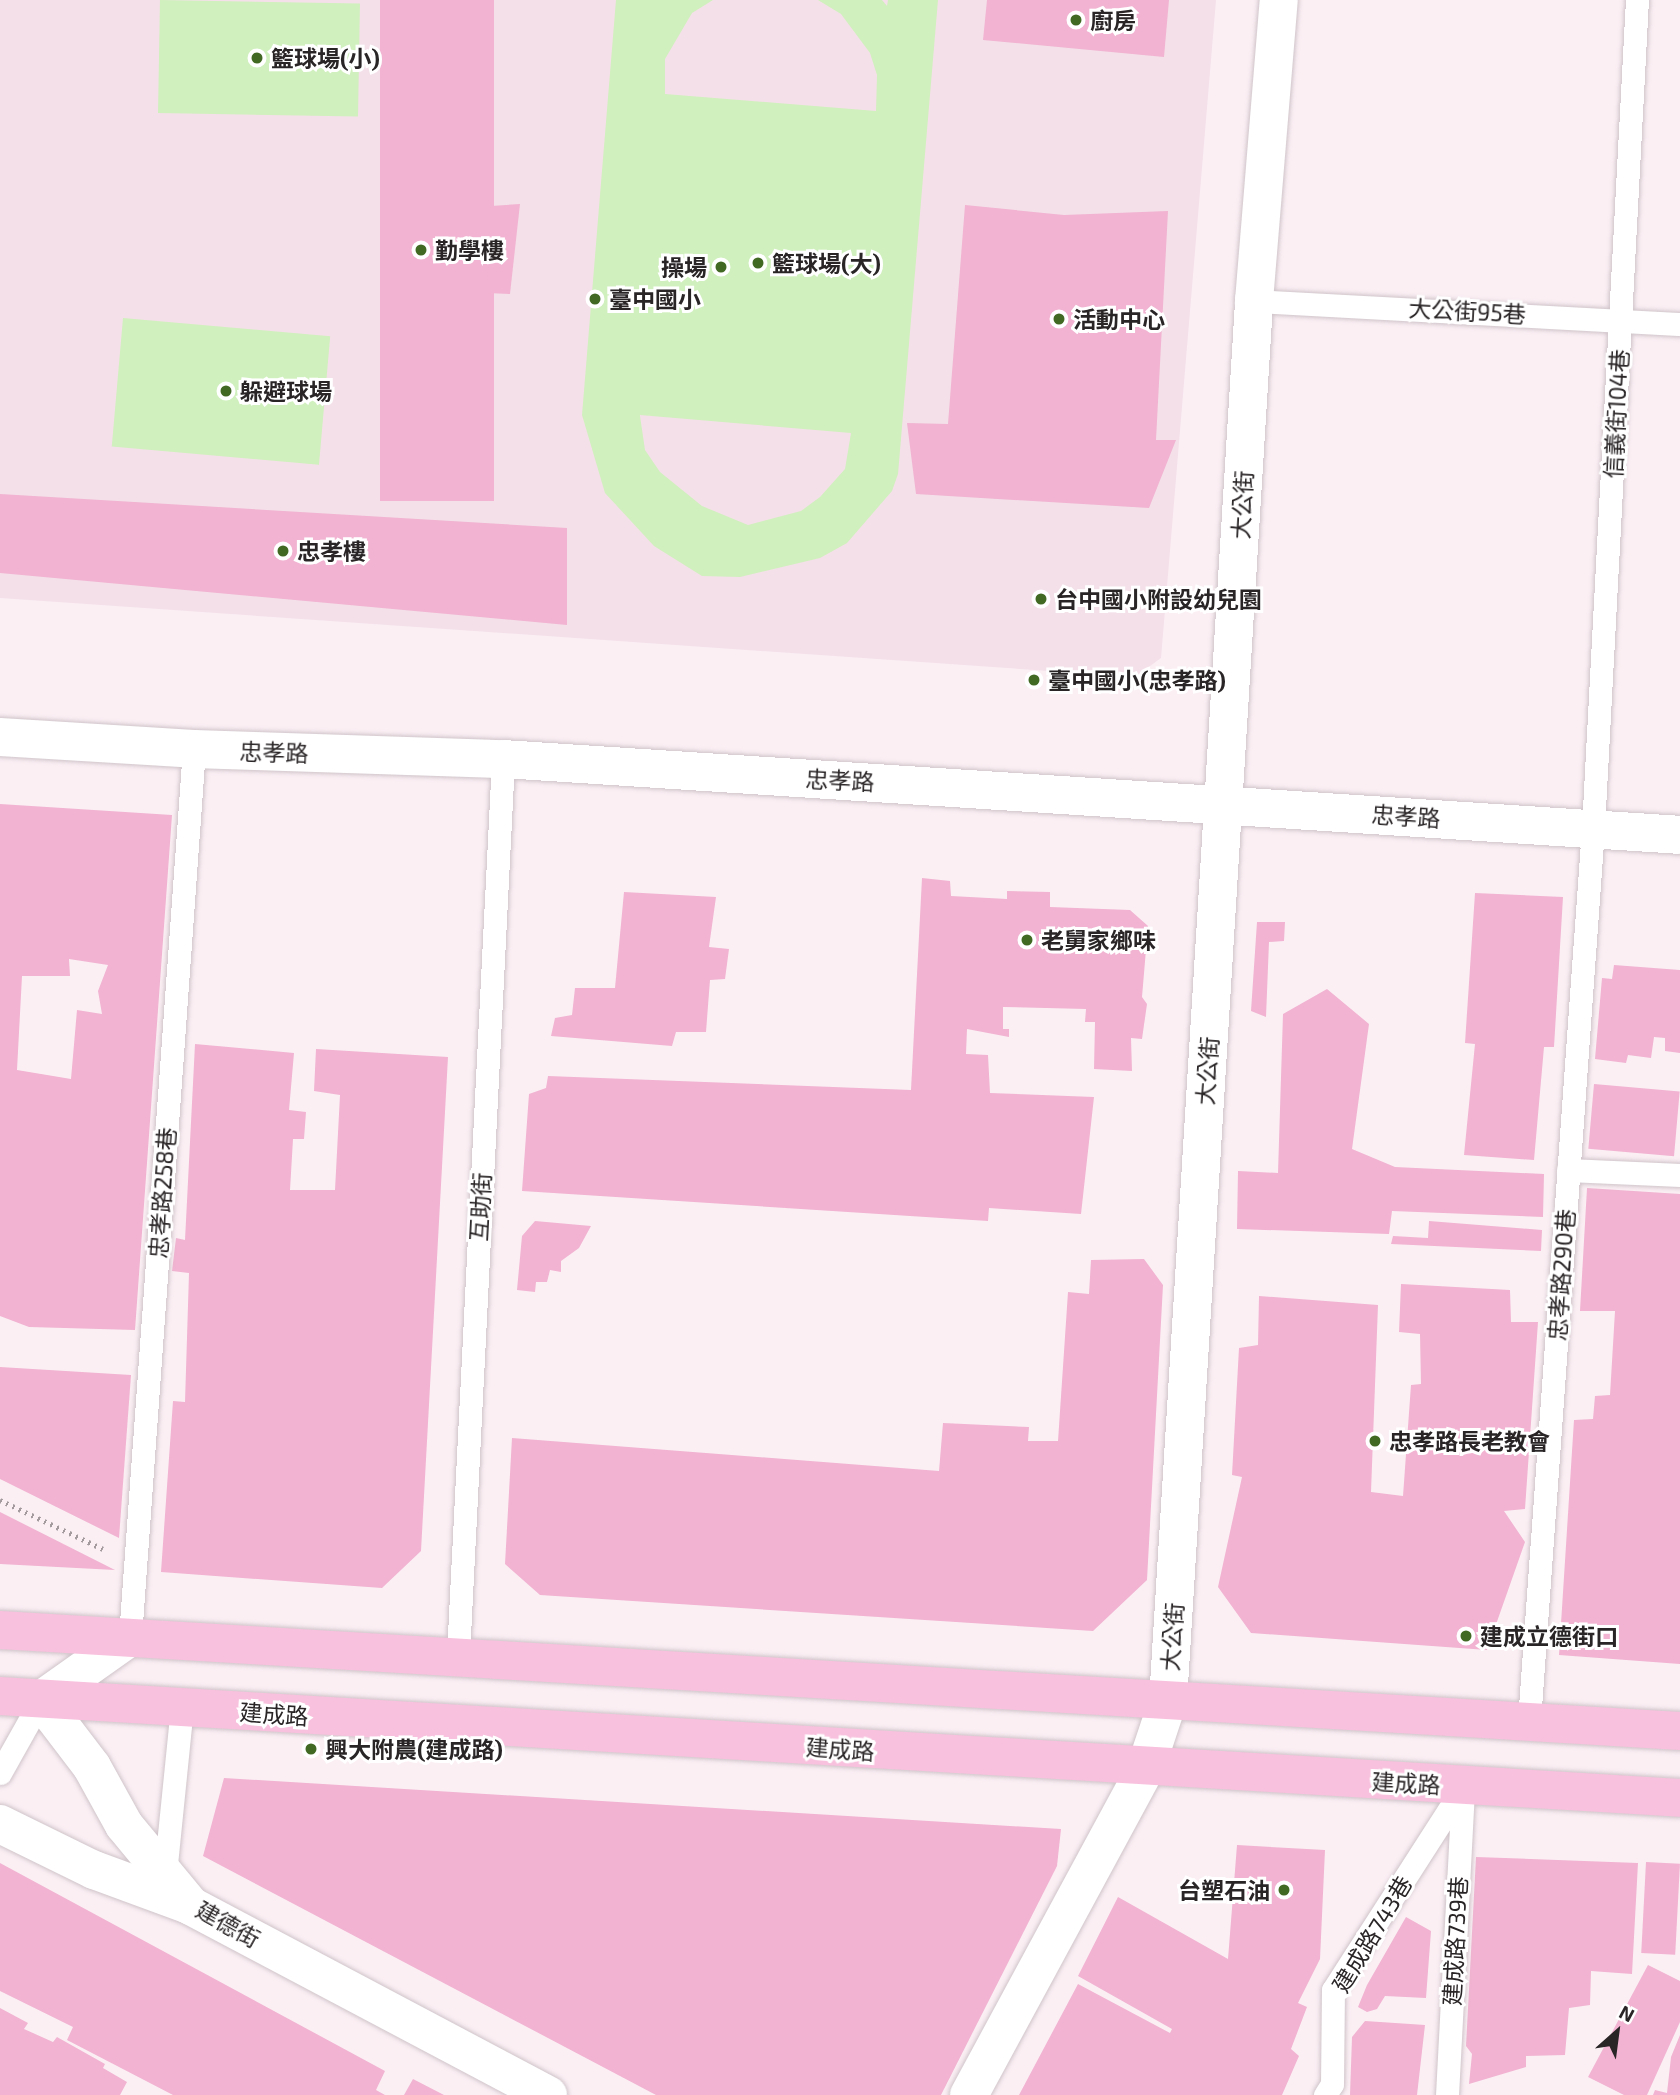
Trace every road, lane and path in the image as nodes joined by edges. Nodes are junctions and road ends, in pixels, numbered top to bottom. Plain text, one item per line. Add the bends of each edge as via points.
1 (1279, 0) edge
2 (1637, 0) edge
3 (1254, 301) junction
4 (1621, 319) junction
5 (1680, 324) edge
6 (0, 737) edge
7 (194, 749) junction
8 (503, 759) junction
9 (1224, 803) junction
10 (1593, 828) junction
11 (1680, 835) edge
12 (1569, 1170) junction
13 (1680, 1175) edge
14 (0, 1500) edge
15 (136, 1565) junction
16 (0, 1630) edge
17 (130, 1637) junction
18 (458, 1655) junction
19 (0, 1696) edge
20 (41, 1700) junction
21 (1168, 1701) junction
22 (182, 1708) junction
23 (1529, 1721) junction
24 (1680, 1731) edge
25 (1146, 1768) junction
26 (0, 1773) edge
27 (1464, 1786) junction
28 (1680, 1798) edge
29 (0, 1824) edge
30 (165, 1874) junction
31 (191, 1906) junction
32 (548, 2095) edge
33 (969, 2095) edge
34 (1325, 2095) edge
35 (1447, 2095) edge

1 - 3 street, 大公街
2 - 4 lane, 信義街104巷
3 - 4 lane, 大公街95巷
3 - 9 street, 大公街
4 - 5 lane, 大公街95巷
4 - 10 lane, 信義街104巷
6 - 7 street, 忠孝路
7 - 8 street, 忠孝路
7 - 15 lane, 忠孝路258巷
8 - 9 street, 忠孝路
8 - 18 lane, 互助街
9 - 10 street, 忠孝路
9 - 21 street, 大公街
10 - 11 street, 忠孝路
10 - 12 lane, 忠孝路290巷
12 - 13 lane
12 - 23 lane, 忠孝路290巷
14 - 15 path
15 - 17 lane, 忠孝路258巷
16 - 17 main road
17 - 18 main road
17 - 20 street
18 - 21 main road
19 - 20 main road, 建成路
20 - 22 main road, 建成路
20 - 26 lane
20 - 30 street, 建德街 via 92,1767 124,1825
21 - 23 main road
21 - 25 street, 大公街
22 - 25 main road, 建成路
22 - 30 lane
23 - 24 main road
25 - 27 main road, 建成路
25 - 33 street, 大公街
27 - 28 main road, 建成路
27 - 34 lane, 建成路743巷 via 1333,1990 1332,2084
27 - 35 lane, 建成路739巷
29 - 31 street via 94,1870
30 - 31 street, 建德街
31 - 32 street, 建德街

